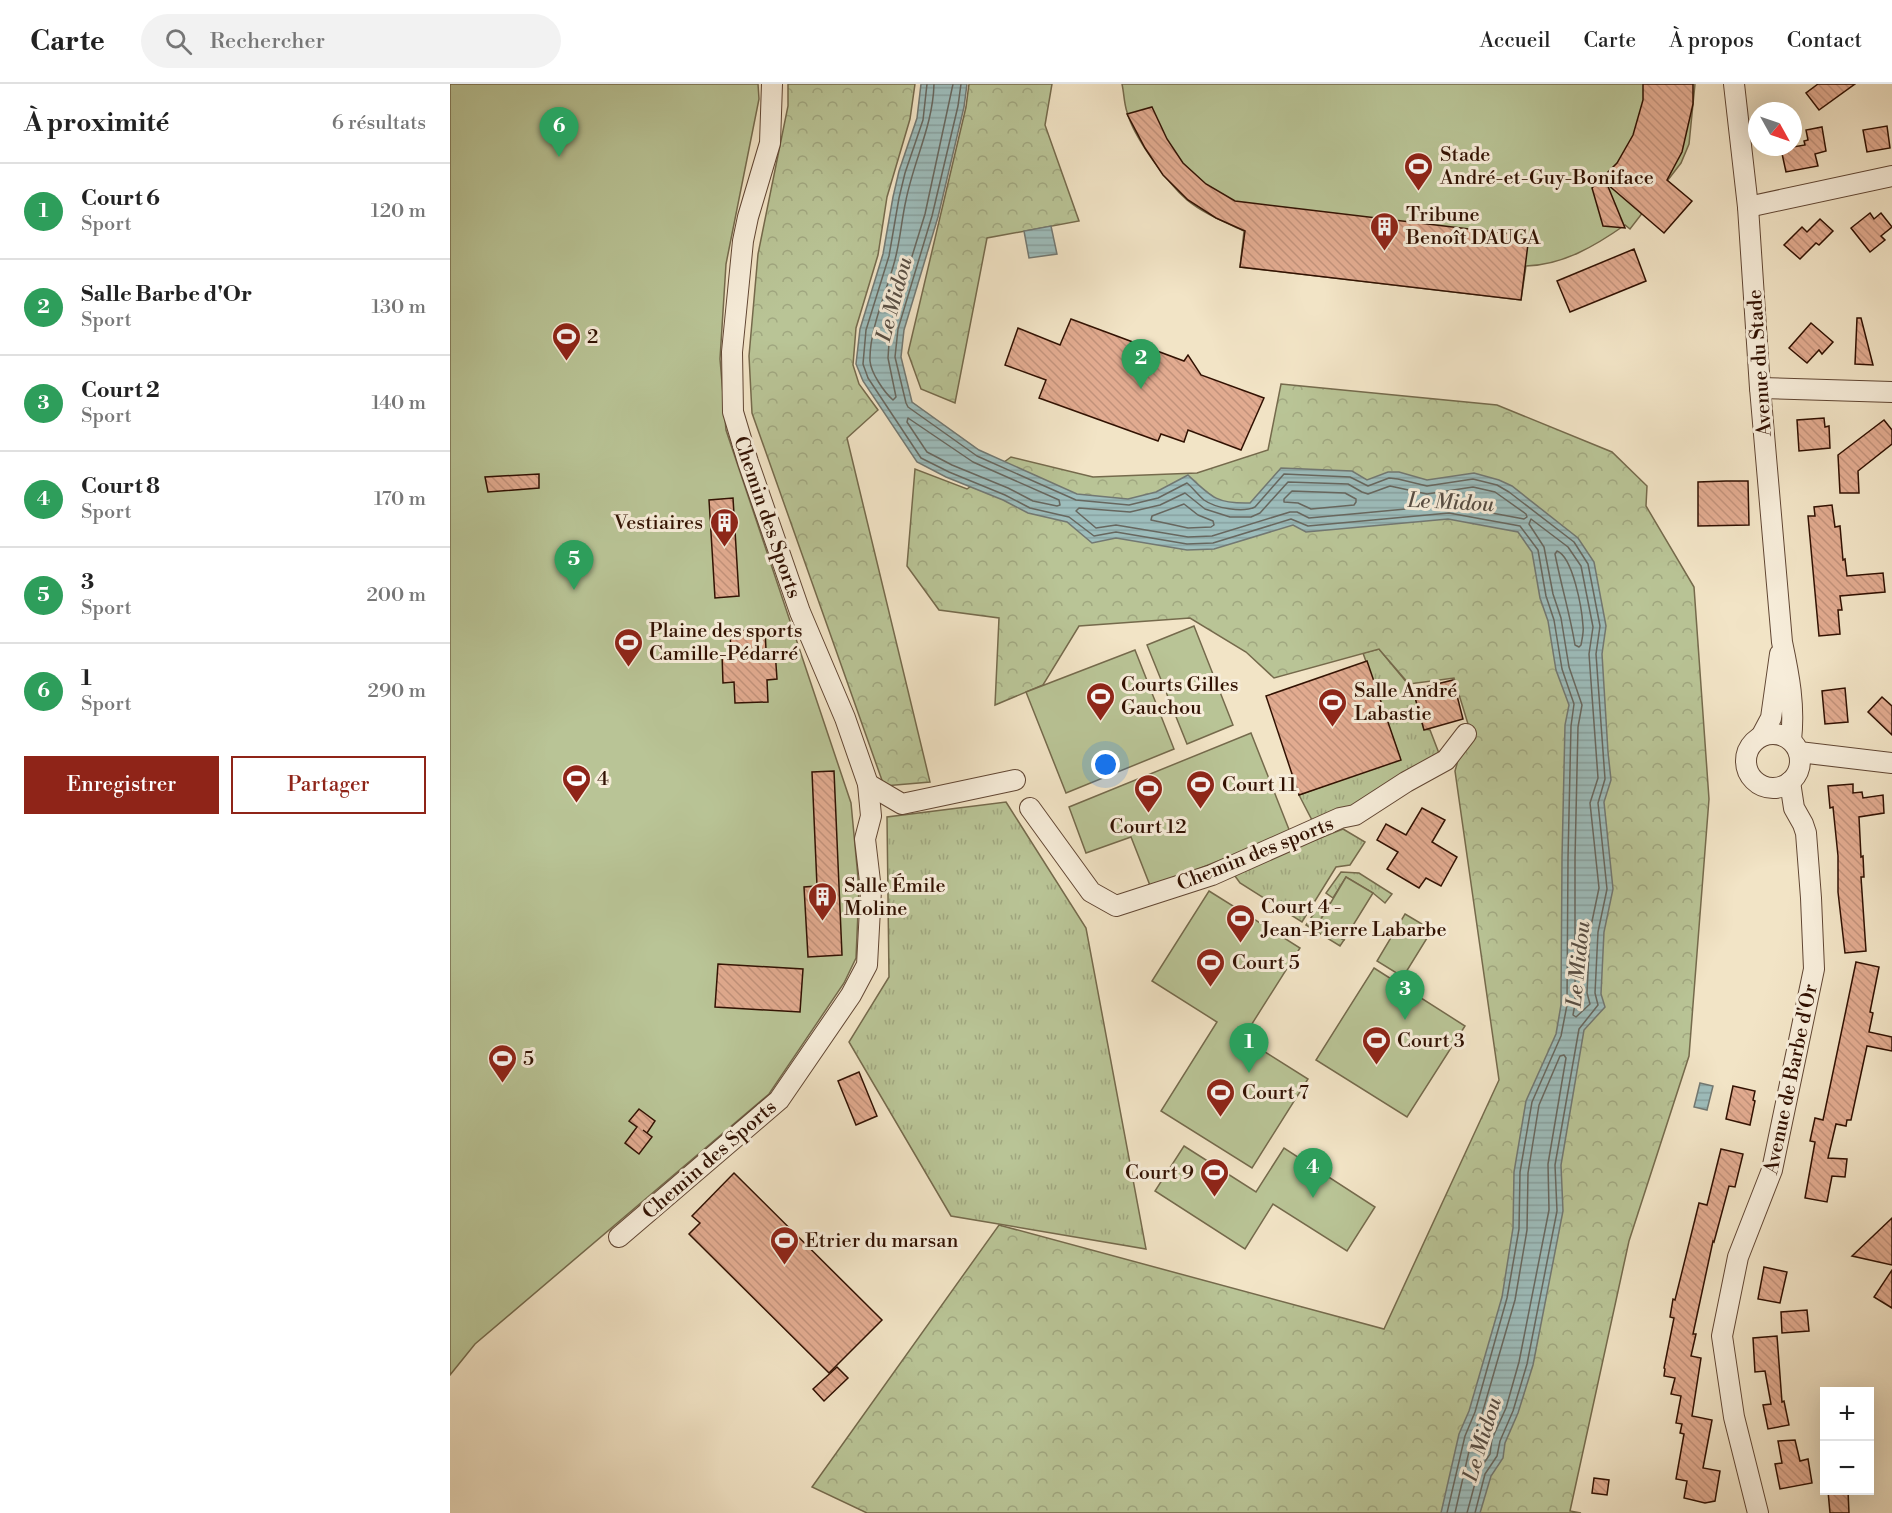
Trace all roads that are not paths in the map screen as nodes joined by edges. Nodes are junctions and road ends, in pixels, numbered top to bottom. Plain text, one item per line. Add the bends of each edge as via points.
1 (772, 84) edge
2 (1734, 84) edge
3 (1892, 176) edge
4 (1748, 207) junction
5 (1760, 388) junction
6 (1892, 392) edge
7 (1782, 642) junction
8 (1466, 734) dead end
9 (1762, 735) junction
10 (1795, 746) junction
11 (1892, 763) edge
12 (1015, 780) dead end
13 (1790, 782) junction
14 (868, 784) junction
15 (1030, 807) dead end
16 (618, 1237) dead end
17 (1758, 1513) edge

1 - 14 street, Chemin des Sports via 770,143 743,241 732,352 734,412 800,612
2 - 4 street, Avenue du Stade
3 - 4 street
4 - 5 street, Avenue du Stade
5 - 6 street
5 - 7 street, Avenue du Stade
7 - 9 street, Avenue du Stade via 1771,718
7 - 10 street, Avenue du Stade via 1790,679
8 - 15 street, Chemin des sports via 1446,760 1355,815 1340,818 1212,875 1116,906 1091,892
9 - 10 street via 1778,733
9 - 13 street via 1746,756 1749,775 1771,788
10 - 11 street
10 - 13 street via 1800,769
12 - 14 street via 902,804
13 - 17 street, Avenue de Barbe d'Or via 1794,808 1806,833 1814,969 1772,1170 1738,1257 1722,1336 1734,1417
14 - 16 street, Chemin des Sports via 871,816 865,839 871,890 867,965 851,995 779,1100

